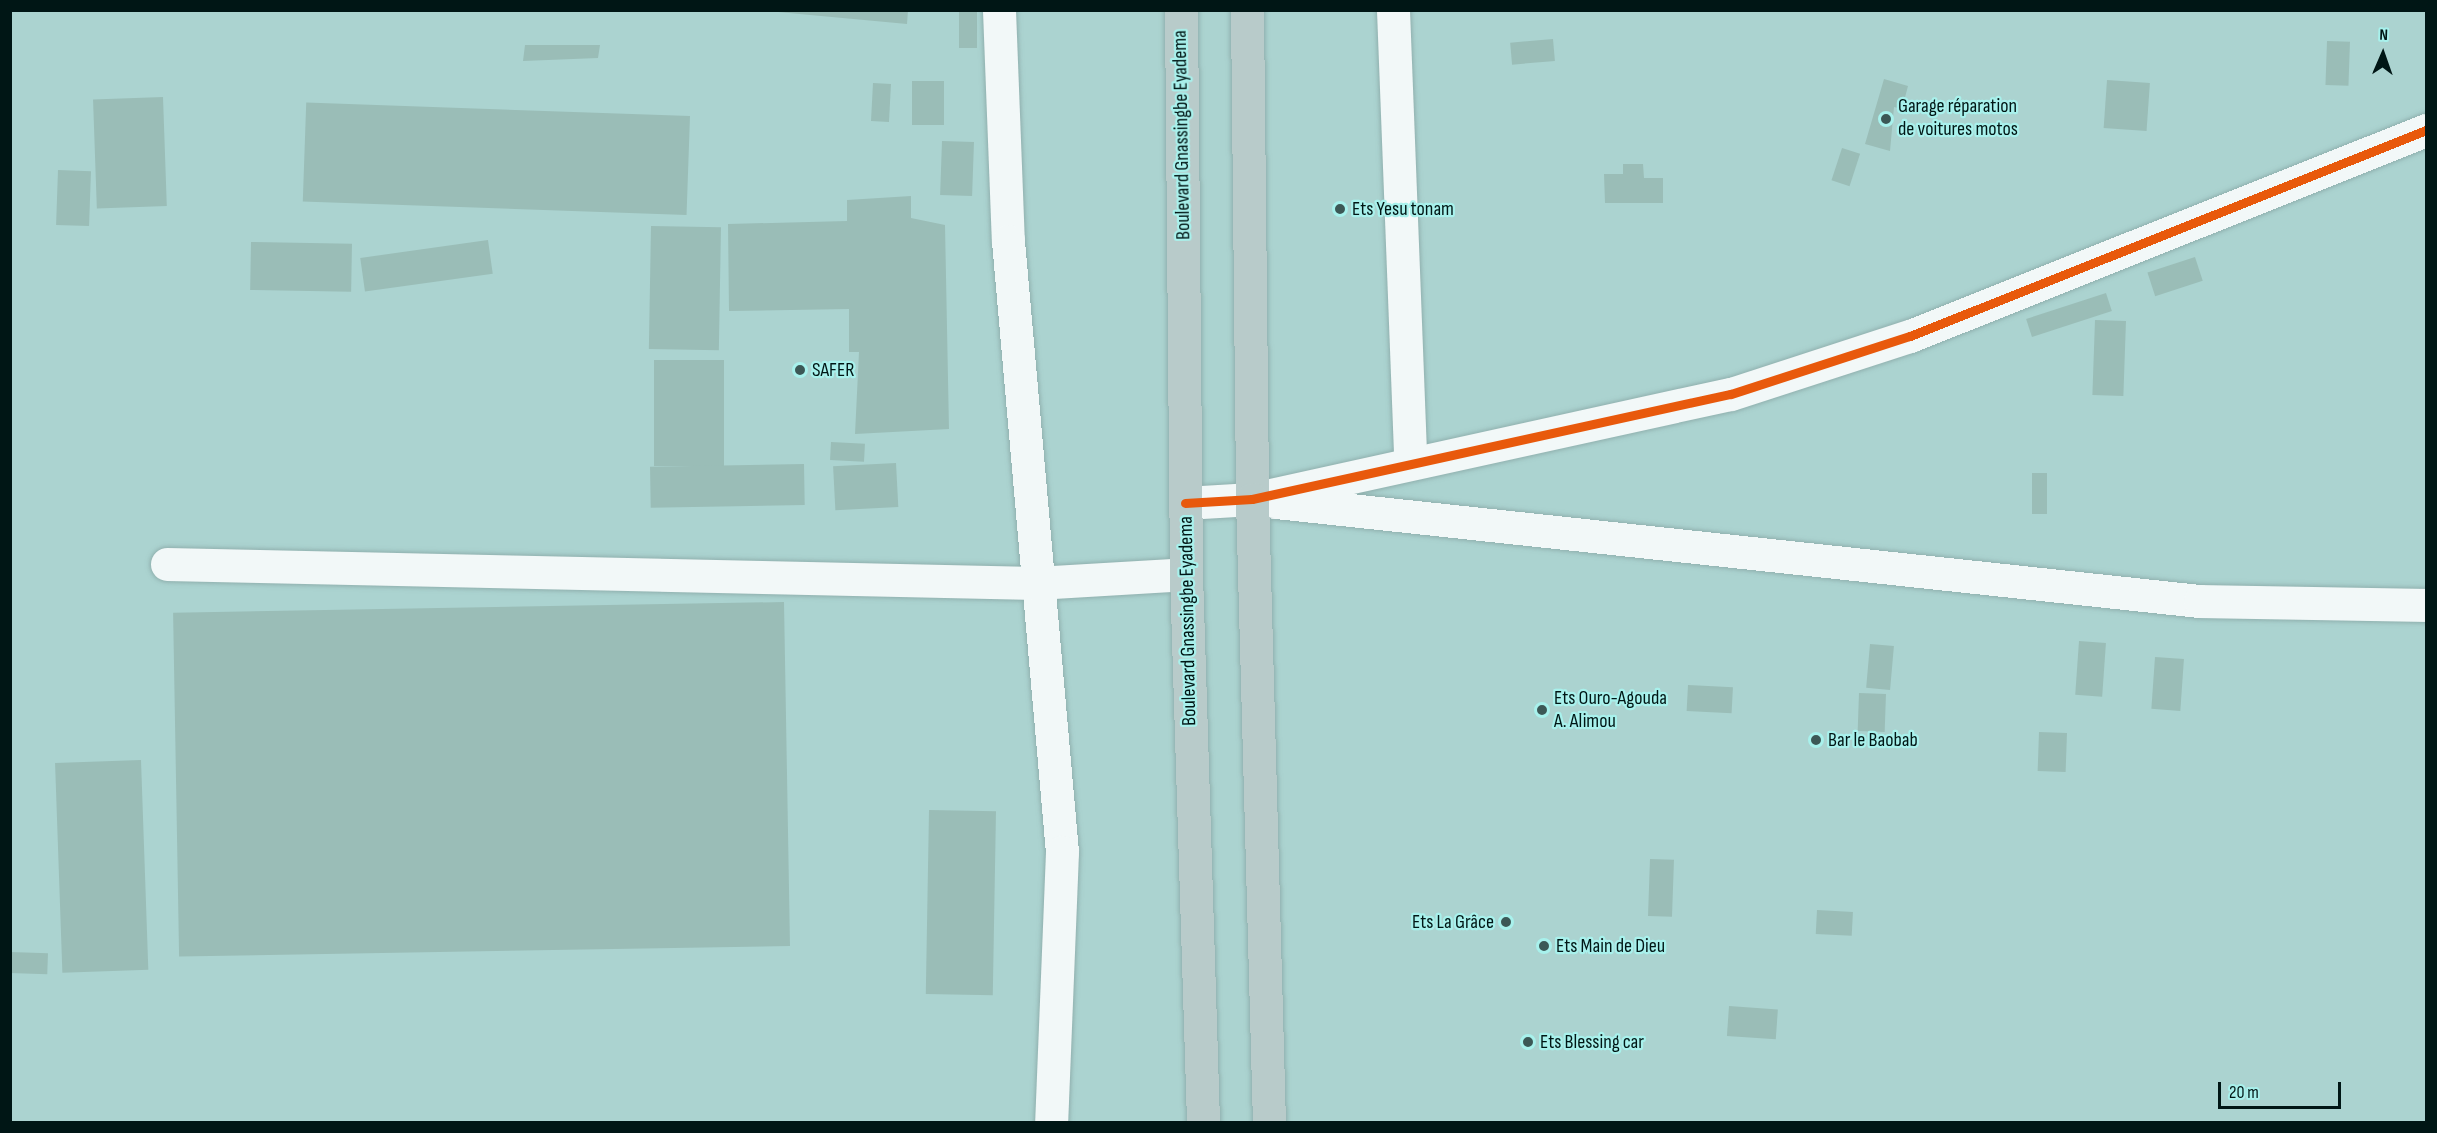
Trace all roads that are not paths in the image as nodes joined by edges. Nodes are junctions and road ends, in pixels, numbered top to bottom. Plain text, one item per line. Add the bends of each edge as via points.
1 (999, 10) edge
2 (1181, 10) edge
3 (1247, 10) edge
4 (1393, 10) edge
5 (2427, 130) edge
6 (1410, 462) junction
7 (1252, 499) junction
8 (1185, 503) junction
9 (167, 564) dead end
10 (1186, 574) junction
11 (1036, 583) junction
12 (2427, 605) edge
13 (1052, 1122) edge
14 (1203, 1122) edge
15 (1269, 1122) edge

1 - 11 street via 1008,241
2 - 8 highway, Boulevard Gnassingbe Eyadema
3 - 7 highway
4 - 6 street
5 - 6 street via 1887,344 1731,394
6 - 7 street
7 - 8 street
7 - 12 street via 2200,601
7 - 15 highway
8 - 10 highway, Boulevard Gnassingbe Eyadema
9 - 11 street
10 - 11 street
10 - 14 highway, Boulevard Gnassingbe Eyadema
11 - 13 street via 1062,852

